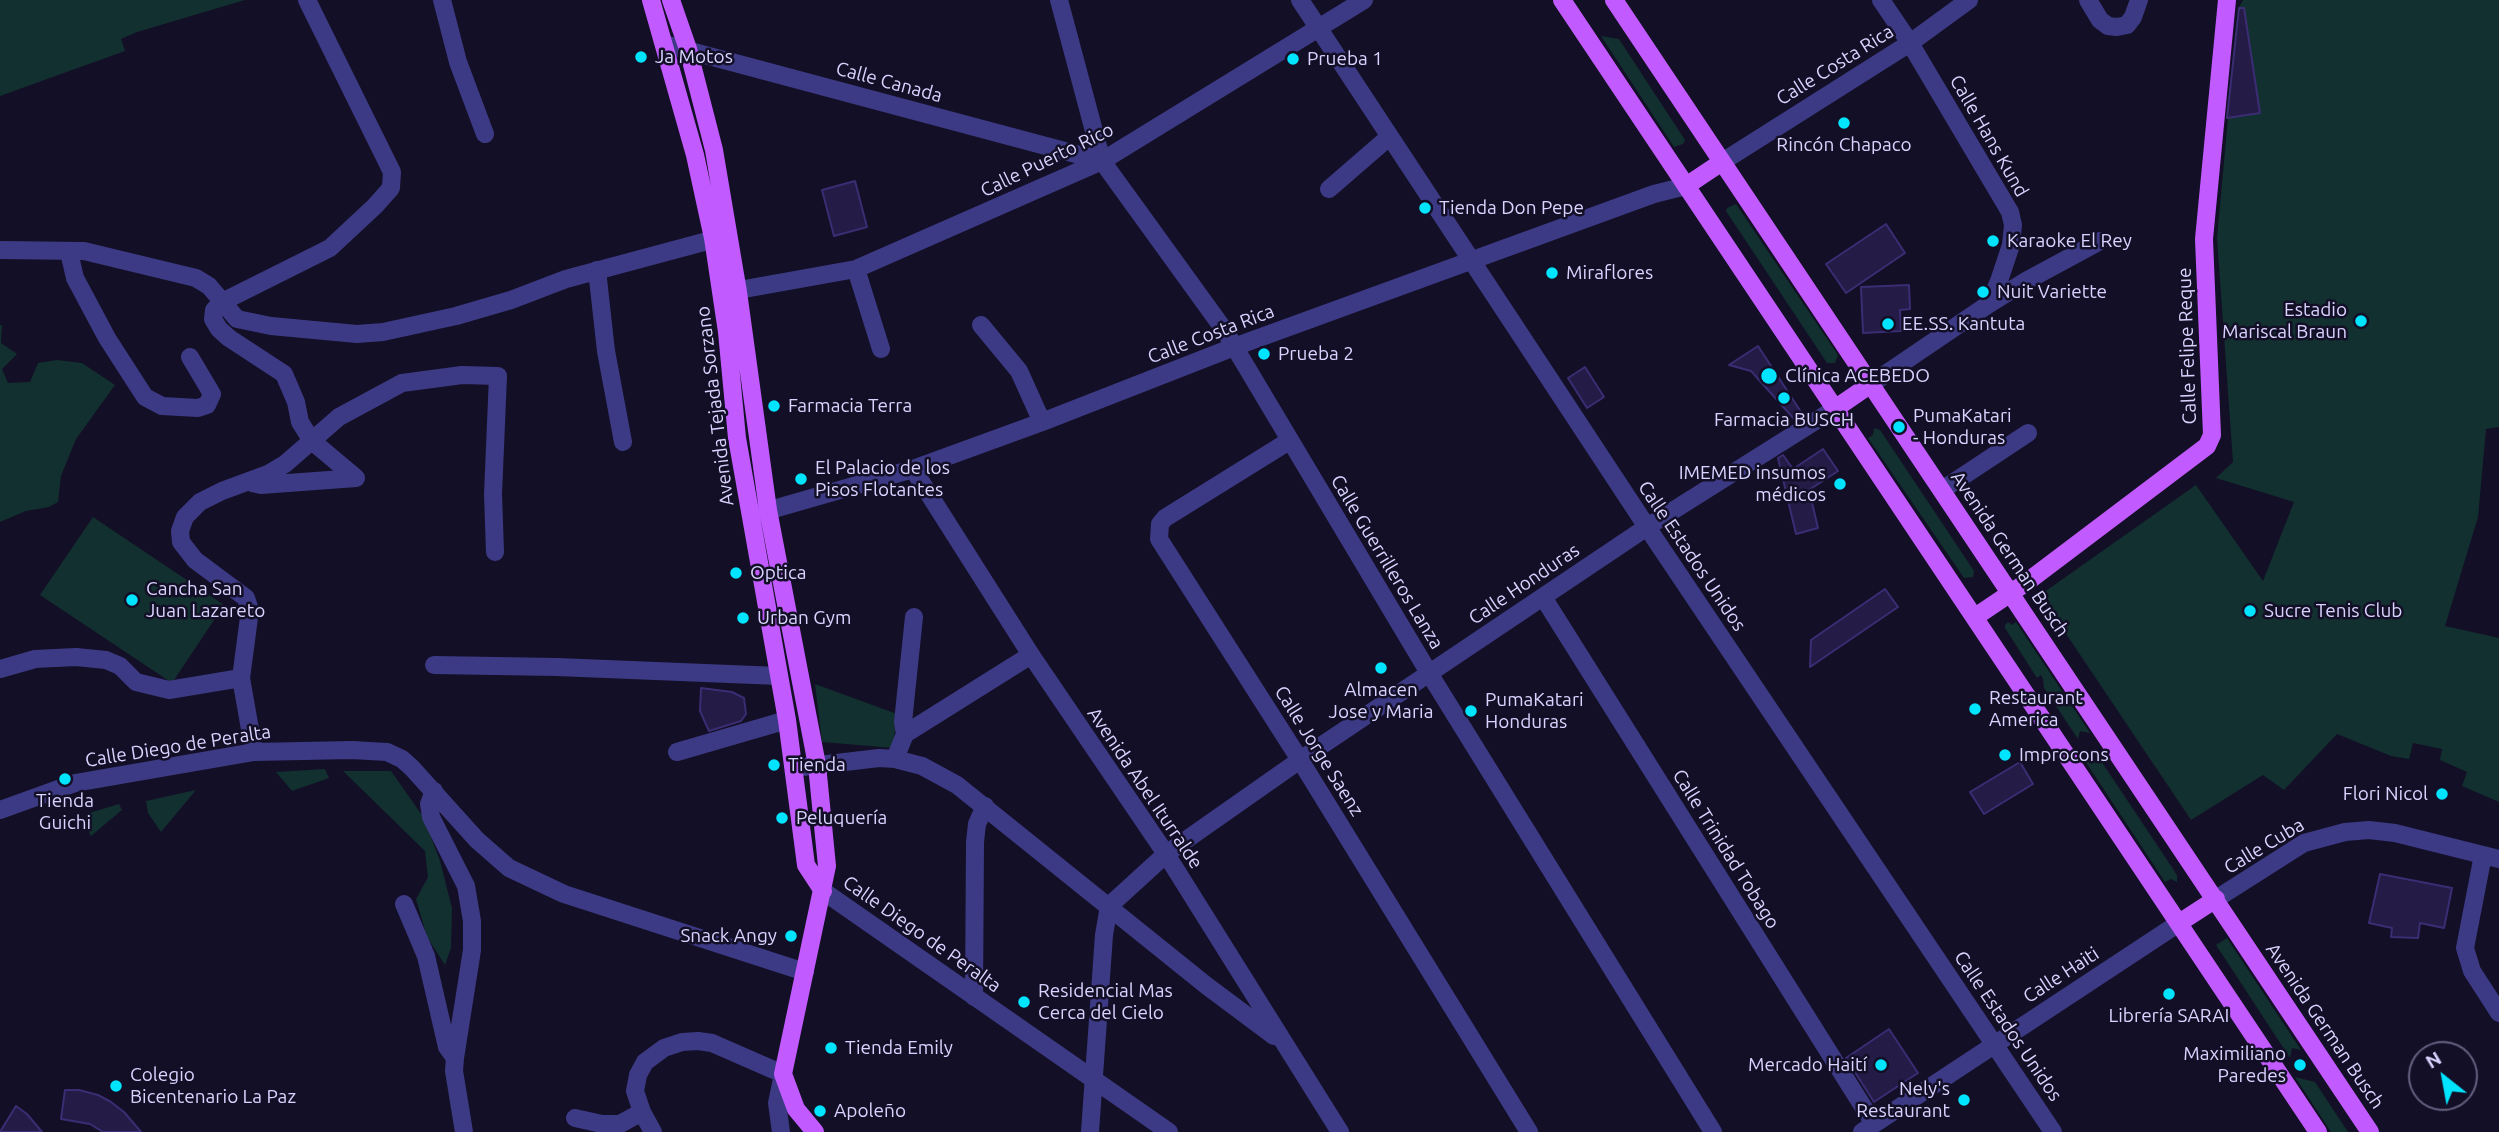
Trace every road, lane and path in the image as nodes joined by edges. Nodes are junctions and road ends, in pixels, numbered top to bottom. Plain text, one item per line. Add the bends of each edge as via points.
1 (307, 0) edge
2 (442, 0) edge
3 (651, 0) edge
4 (671, 0) edge
5 (1059, 0) edge
6 (1300, 0) edge
7 (1364, 0) edge
8 (1562, 0) edge
9 (1614, 0) edge
10 (1881, 0) edge
11 (1969, 0) edge
12 (2088, 0) edge
13 (2139, 0) edge
14 (2227, 0) edge
15 (1319, 28) junction
16 (1910, 43) junction
17 (664, 44) junction
18 (688, 50) junction
19 (485, 134) dead end
20 (1390, 137) junction
21 (1102, 161) junction
22 (1722, 163) junction
23 (1686, 186) junction
24 (1329, 189) dead end
25 (722, 237) junction
26 (2100, 241) dead end
27 (0, 250) edge
28 (69, 252) junction
29 (1472, 260) junction
30 (856, 269) junction
31 (597, 270) junction
32 (730, 293) junction
33 (222, 302) junction
34 (1989, 304) junction
35 (981, 325) dead end
36 (1234, 347) junction
37 (881, 349) dead end
38 (190, 357) dead end
39 (1871, 384) junction
40 (1836, 408) junction
41 (1042, 422) junction
42 (2028, 433) dead end
43 (312, 441) junction
44 (1289, 441) junction
45 (623, 442) dead end
46 (913, 469) junction
47 (248, 481) junction
48 (1942, 490) junction
49 (768, 510) junction
50 (750, 516) junction
51 (1647, 527) junction
52 (495, 552) dead end
53 (2011, 593) junction
54 (1543, 597) junction
55 (914, 617) dead end
56 (1975, 617) junction
57 (1031, 655) junction
58 (434, 665) dead end
59 (0, 669) edge
60 (1429, 673) junction
61 (779, 676) junction
62 (241, 678) junction
63 (787, 720) junction
64 (905, 734) junction
65 (677, 751) dead end
66 (254, 752) junction
67 (895, 759) junction
68 (1300, 760) junction
69 (817, 765) junction
70 (794, 768) junction
71 (434, 791) junction
72 (985, 806) junction
73 (0, 810) edge
74 (1166, 855) junction
75 (2491, 857) edge
76 (823, 891) junction
77 (2216, 899) junction
78 (404, 904) dead end
79 (1109, 906) junction
80 (2179, 923) junction
81 (805, 972) junction
82 (974, 996) junction
83 (2499, 1013) edge
84 (1284, 1043) junction
85 (1995, 1044) junction
86 (454, 1058) junction
87 (783, 1074) junction
88 (1093, 1078) junction
89 (642, 1112) junction
90 (575, 1118) dead end
91 (1868, 1128) edge
92 (464, 1132) edge
93 (653, 1132) edge
94 (781, 1132) edge
95 (815, 1132) edge
96 (1090, 1132) edge
97 (1169, 1132) edge
98 (1340, 1132) edge
99 (1529, 1132) edge
100 (1713, 1132) edge
101 (2053, 1132) edge
102 (2318, 1132) edge
103 (2371, 1132) edge

1 - 33 street via 392,173 391,188 330,248
2 - 19 street via 458,62
3 - 17 main road, Avenida Tejada Sorzano
4 - 18 main road, Avenida Tejada Sorzano
5 - 21 street, Calle Guerrilleros Lanza
6 - 15 street, Calle Estados Unidos
7 - 15 street, Calle Puerto Rico
8 - 23 main road
9 - 22 main road, Avenida German Busch
10 - 16 street, Calle Hans Kund
11 - 16 street, Calle Costa Rica
12 - 13 street via 2100,20 2117,27 2133,17
14 - 53 main road, Calle Felipe Reque via 2204,239 2211,435 2207,446
15 - 20 street, Calle Estados Unidos
15 - 21 street, Calle Puerto Rico
16 - 22 street, Calle Costa Rica
16 - 34 street, Calle Hans Kund via 2010,212 2011,246
17 - 18 street, Calle Canada
17 - 25 main road, Avenida Tejada Sorzano
18 - 21 street, Calle Canada
18 - 25 main road, Avenida Tejada Sorzano via 714,150
20 - 24 street
20 - 29 street, Calle Estados Unidos
21 - 30 street, Calle Puerto Rico
21 - 36 street, Calle Guerrilleros Lanza
22 - 23 main road
22 - 39 main road, Avenida German Busch
23 - 29 street, Calle Costa Rica
23 - 40 main road
25 - 31 street
25 - 32 main road, Avenida Tejada Sorzano
26 - 34 street
27 - 28 street
28 - 33 street via 84,251 196,278
28 - 38 street via 75,278 145,397 162,406 207,405 212,394
29 - 36 street, Calle Costa Rica
29 - 51 street, Calle Estados Unidos
30 - 32 street, Calle Puerto Rico
30 - 37 street
31 - 33 street via 456,316 383,332 357,334 247,322 237,319
31 - 45 street
32 - 49 main road, Avenida Tejada Sorzano
32 - 50 main road, Avenida Tejada Sorzano via 737,438
33 - 43 street via 214,310 219,329 284,374 300,422
34 - 39 street
35 - 41 street via 1019,371
36 - 41 street, Calle Costa Rica
36 - 44 street, Calle Guerrilleros Lanza
39 - 40 main road
39 - 48 main road, Avenida German Busch
40 - 51 street, Calle Honduras
40 - 56 main road
41 - 46 street, Calle Costa Rica
42 - 48 street
43 - 47 street via 285,464
43 - 47 street via 356,478 261,485
43 - 52 street via 339,417 402,383 462,375 498,376
44 - 60 street, Calle Guerrilleros Lanza
44 - 68 street, Calle Jorge Saenz via 1165,518 1158,531 1163,548
46 - 49 street, Calle Costa Rica
46 - 57 street, Avenida Abel Iturralde
47 - 62 street via 200,502 185,517 180,531 181,542 195,560 246,598 250,610
48 - 53 main road, Avenida German Busch
49 - 50 street, Calle Costa Rica
49 - 69 main road, Avenida Tejada Sorzano
50 - 61 main road, Avenida Tejada Sorzano
51 - 54 street, Calle Honduras
51 - 85 street, Calle Estados Unidos
53 - 56 main road
53 - 77 main road, Avenida German Busch
54 - 60 street, Calle Honduras
54 - 91 street, Calle Trinidad Tobago
55 - 64 street
56 - 80 main road
57 - 64 street
57 - 74 street, Avenida Abel Iturralde
58 - 61 street
59 - 62 street via 35,659 76,657 106,660 136,682 169,690
60 - 68 street, Calle Honduras
60 - 100 street, Calle Guerrilleros Lanza
61 - 63 main road, Avenida Tejada Sorzano
62 - 66 street
63 - 65 street
63 - 70 main road, Avenida Tejada Sorzano
64 - 67 street
66 - 71 street, Calle Diego de Peralta via 387,752 402,759
66 - 73 street, Calle Diego de Peralta via 75,783
67 - 69 street
67 - 72 street via 922,766
68 - 74 street, Calle Honduras
68 - 99 street, Calle Jorge Saenz
69 - 70 street
69 - 76 main road, Avenida Tejada Sorzano via 827,866
70 - 76 main road, Avenida Tejada Sorzano via 806,865
71 - 81 street, Calle Diego de Peralta via 494,856 541,884
71 - 86 street via 431,817 466,886 472,921 472,950
72 - 79 street
72 - 82 street via 975,842
74 - 79 street, Calle Honduras
74 - 84 street, Avenida Abel Iturralde
75 - 77 street, Calle Cuba via 2395,833 2345,832 2304,843
75 - 83 street via 2465,948 2472,971
76 - 81 main road, Avenida Tejada Sorzano
76 - 82 street, Calle Diego de Peralta
77 - 80 main road
77 - 103 main road, Avenida German Busch
78 - 86 street via 426,956 447,1047
79 - 84 street
79 - 88 street
80 - 85 street, Calle Haiti
80 - 102 main road
81 - 87 main road, Avenida Tejada Sorzano
82 - 88 street, Calle Diego de Peralta
84 - 98 street, Avenida Abel Iturralde
85 - 91 street, Calle Haiti
85 - 101 street, Calle Estados Unidos
86 - 92 street
87 - 89 street via 712,1043 682,1042 645,1062 635,1091
87 - 94 street via 777,1102
87 - 95 main road via 796,1109
88 - 96 street
88 - 97 street, Calle Diego de Peralta
89 - 90 street via 620,1124
89 - 93 street

